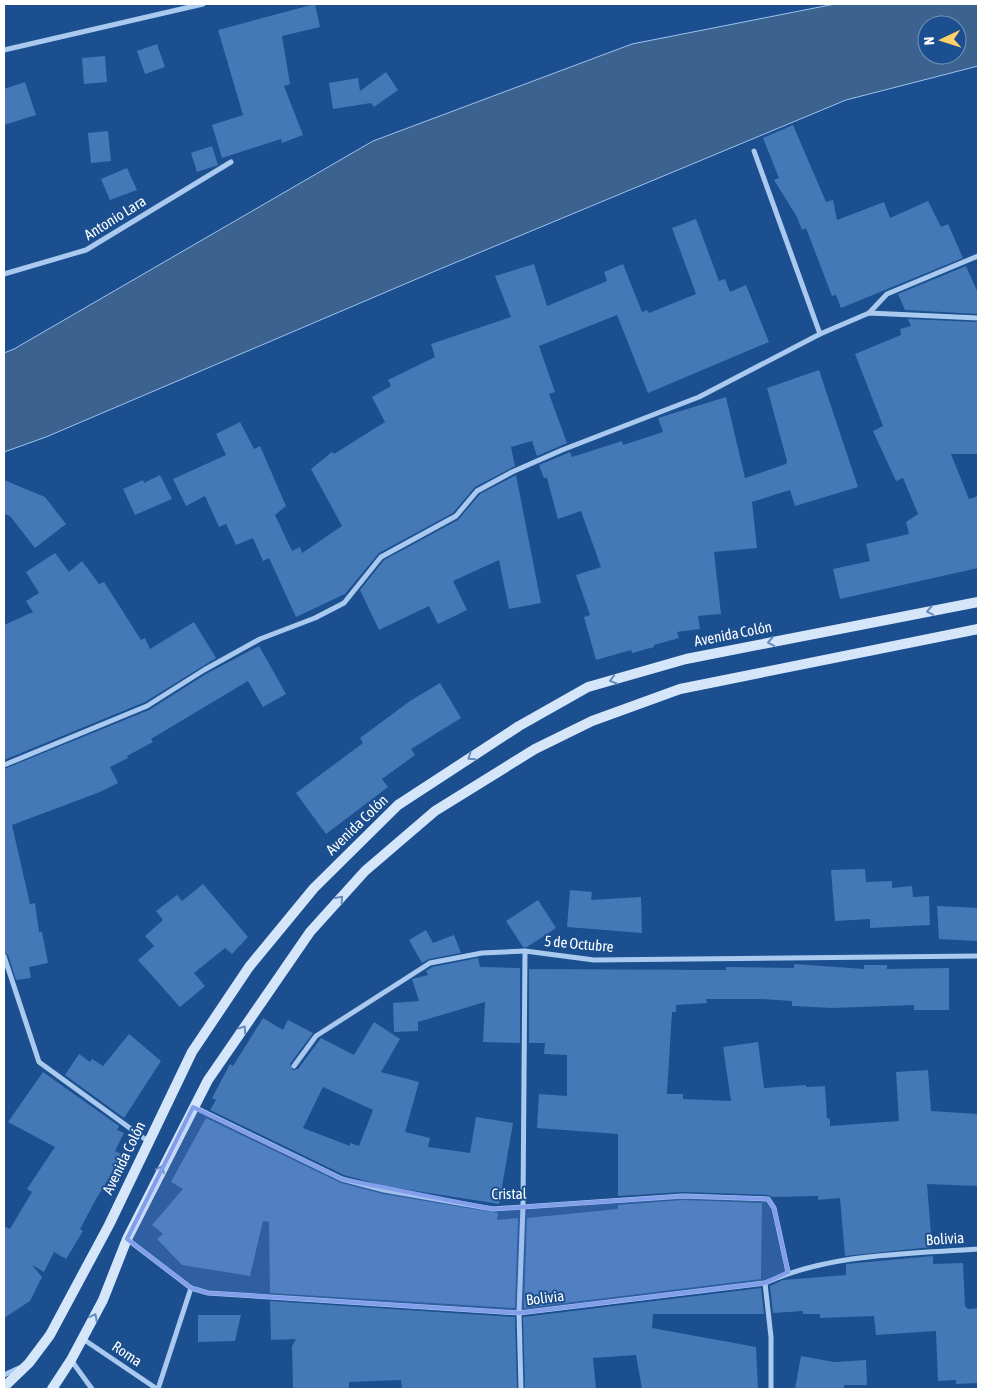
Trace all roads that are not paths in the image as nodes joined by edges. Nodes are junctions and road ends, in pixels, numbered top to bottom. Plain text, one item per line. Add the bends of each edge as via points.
1 (203, 4) edge
2 (4, 50) edge
3 (754, 151) dead end
4 (231, 162) dead end
5 (978, 256) edge
6 (4, 274) edge
7 (869, 313) junction
8 (978, 318) edge
9 (820, 334) junction
10 (978, 602) edge
11 (978, 630) edge
12 (4, 765) edge
13 (525, 951) junction
14 (4, 956) edge
15 (978, 956) edge
16 (294, 1066) dead end
17 (193, 1107) junction
18 (149, 1142) junction
19 (524, 1206) junction
20 (128, 1239) junction
21 (978, 1249) edge
22 (788, 1272) junction
23 (765, 1283) junction
24 (191, 1288) junction
25 (519, 1314) junction
26 (83, 1339) junction
27 (71, 1360) junction
28 (29, 1363) junction
29 (4, 1375) edge
30 (4, 1388) edge
31 (52, 1389) edge
32 (92, 1389) edge
33 (157, 1389) edge
34 (521, 1389) edge
35 (771, 1389) edge

1 - 2 street
3 - 9 street
4 - 6 street, Antonio Lara via 86,250
5 - 7 street via 887,294
7 - 8 street
7 - 9 street
9 - 12 street via 699,397 562,450 494,481 477,491 456,516 381,557 344,602 315,618 260,639 147,706
10 -> 18 main road, Avenida Colón via 686,659 588,688 519,726 398,805 314,888 249,967 192,1052
17 -> 11 main road via 208,1080 310,932 365,871 435,811 535,749 592,722 680,688
13 - 15 street, 5 de Octubre via 594,960
13 - 16 street via 482,953 430,963 316,1036
13 - 19 street, 5 de Octubre
14 - 18 street via 39,1062
17 - 19 street, Cristal via 342,1180 493,1208
20 -> 17 main road
18 - 28 main road, Avenida Colón via 58,1320
19 - 22 street, Cristal via 683,1196 768,1199 774,1208
19 - 25 street, 5 de Octubre
20 - 24 street, Bolivia
26 -> 20 main road
21 - 22 street, Bolivia via 865,1256
22 - 23 street, Bolivia
23 - 25 street, Bolivia
23 - 35 street via 771,1337
24 - 25 street, Bolivia via 208,1293
24 - 33 street
25 - 34 street, 5 de Octubre
26 - 27 main road
26 - 33 street, Roma
27 - 31 main road
27 - 32 street
28 - 29 street
28 - 30 main road, Avenida Colón

